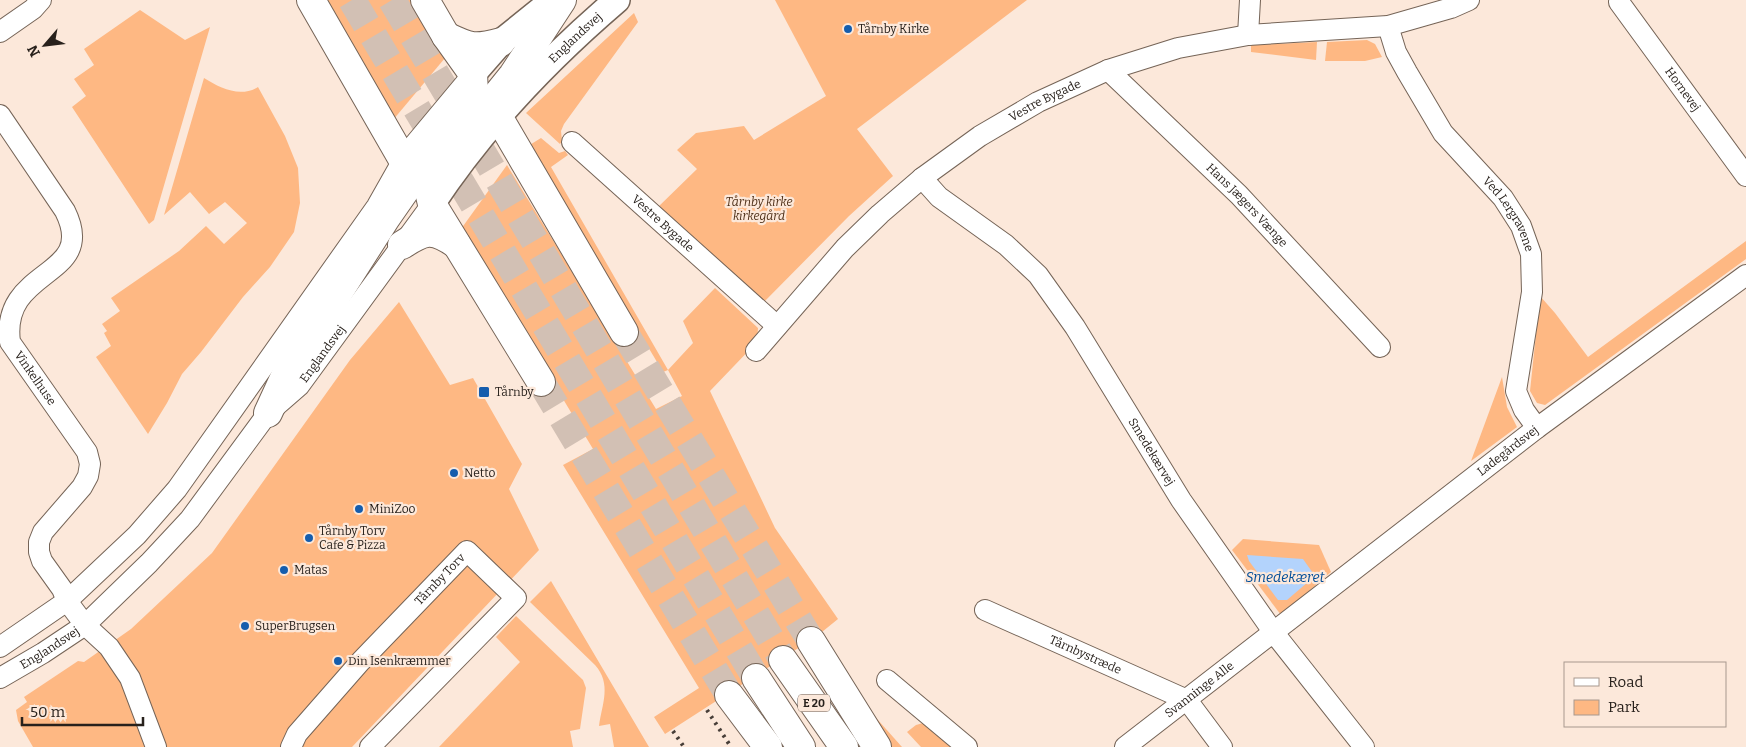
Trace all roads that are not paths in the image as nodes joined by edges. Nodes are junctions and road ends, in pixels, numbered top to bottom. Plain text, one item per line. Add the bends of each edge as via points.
1 (41, 0) edge
2 (311, 0) edge
3 (425, 0) edge
4 (553, 0) edge
5 (562, 0) edge
6 (1250, 0) edge
7 (1469, 0) edge
8 (611, 2) edge
9 (1619, 2) dead end
10 (1388, 26) junction
11 (0, 32) edge
12 (1248, 35) junction
13 (446, 36) junction
14 (500, 42) junction
15 (1108, 70) junction
16 (473, 74) junction
17 (474, 110) junction
18 (0, 116) edge
19 (572, 142) dead end
20 (426, 170) junction
21 (1746, 176) edge
22 (922, 178) junction
23 (432, 204) junction
24 (456, 244) junction
25 (402, 245) junction
26 (1746, 275) edge
27 (777, 326) junction
28 (624, 332) tunnel mouth
29 (1380, 347) dead end
30 (756, 351) dead end
31 (541, 382) tunnel mouth
32 (268, 413) junction
33 (1537, 428) junction
34 (67, 601) junction
35 (985, 610) dead end
36 (85, 625) junction
37 (1274, 633) junction
38 (811, 640) tunnel mouth
39 (0, 647) edge
40 (784, 660) tunnel mouth
41 (0, 678) edge
42 (756, 678) tunnel mouth
43 (886, 680) dead end
44 (729, 695) tunnel mouth
45 (1187, 700) junction
46 (156, 747) edge
47 (292, 747) edge
48 (370, 747) edge
49 (768, 747) edge
50 (801, 747) edge
51 (844, 747) edge
52 (877, 747) edge
53 (967, 747) edge
54 (1125, 747) edge
55 (1222, 747) edge
56 (1364, 747) edge

1 - 11 street
2 - 20 highway
3 - 13 highway
4 - 14 main road
5 - 17 highway via 513,75
6 - 12 street
7 - 10 street, Vestre Bygade
8 - 17 main road, Englandsvej via 545,68
9 - 21 street, Hornevej
10 - 12 street, Vestre Bygade
10 - 33 street, Ved Lergravene via 1396,52 1443,133 1503,198 1521,226 1531,254 1532,292 1516,391
12 - 15 street, Vestre Bygade via 1178,48
13 - 14 highway via 467,47
13 - 16 highway
14 - 16 main road
15 - 22 street, Vestre Bygade via 1038,102 980,136
15 - 29 street, Hans Jægers Vænge via 1239,195
16 - 17 highway
17 - 20 highway
17 - 28 highway
18 - 34 street, Vinkelhuse via 65,211 72,232 65,253 21,285 4,311 10,342 86,452 90,464 82,487 43,532 39,542 42,561
19 - 27 street, Vestre Bygade
20 - 23 highway
20 - 32 highway via 386,218 285,376
20 - 34 street via 377,206 177,489 137,535
22 - 27 street, Vestre Bygade via 845,248
22 - 37 street, Smedekærvej via 939,197 1006,245 1038,275 1075,327 1180,500
23 - 24 highway
23 - 25 street, Englandsvej
24 - 25 highway via 445,236 420,233
24 - 31 highway
25 - 32 street, Englandsvej via 299,386
26 - 33 street, Ladegårdsvej
27 - 30 street, Vestre Bygade
32 - 36 street, Englandsvej via 190,519 150,563
33 - 37 street, Ladegårdsvej
34 - 36 street
34 - 39 street
35 - 45 street, Tårnbystræde
36 - 41 street, Englandsvej
36 - 46 street via 109,648 130,678
37 - 45 street, Svanninge Alle
37 - 56 street, Smedekærvej
38 - 52 highway
40 - 51 highway, E 20
42 - 50 highway, E 20
43 - 53 street
44 - 49 highway
45 - 54 street, Svanninge Alle
45 - 55 street
47 - 48 street, Tårnby Torv via 297,734 350,674 467,551 516,598

